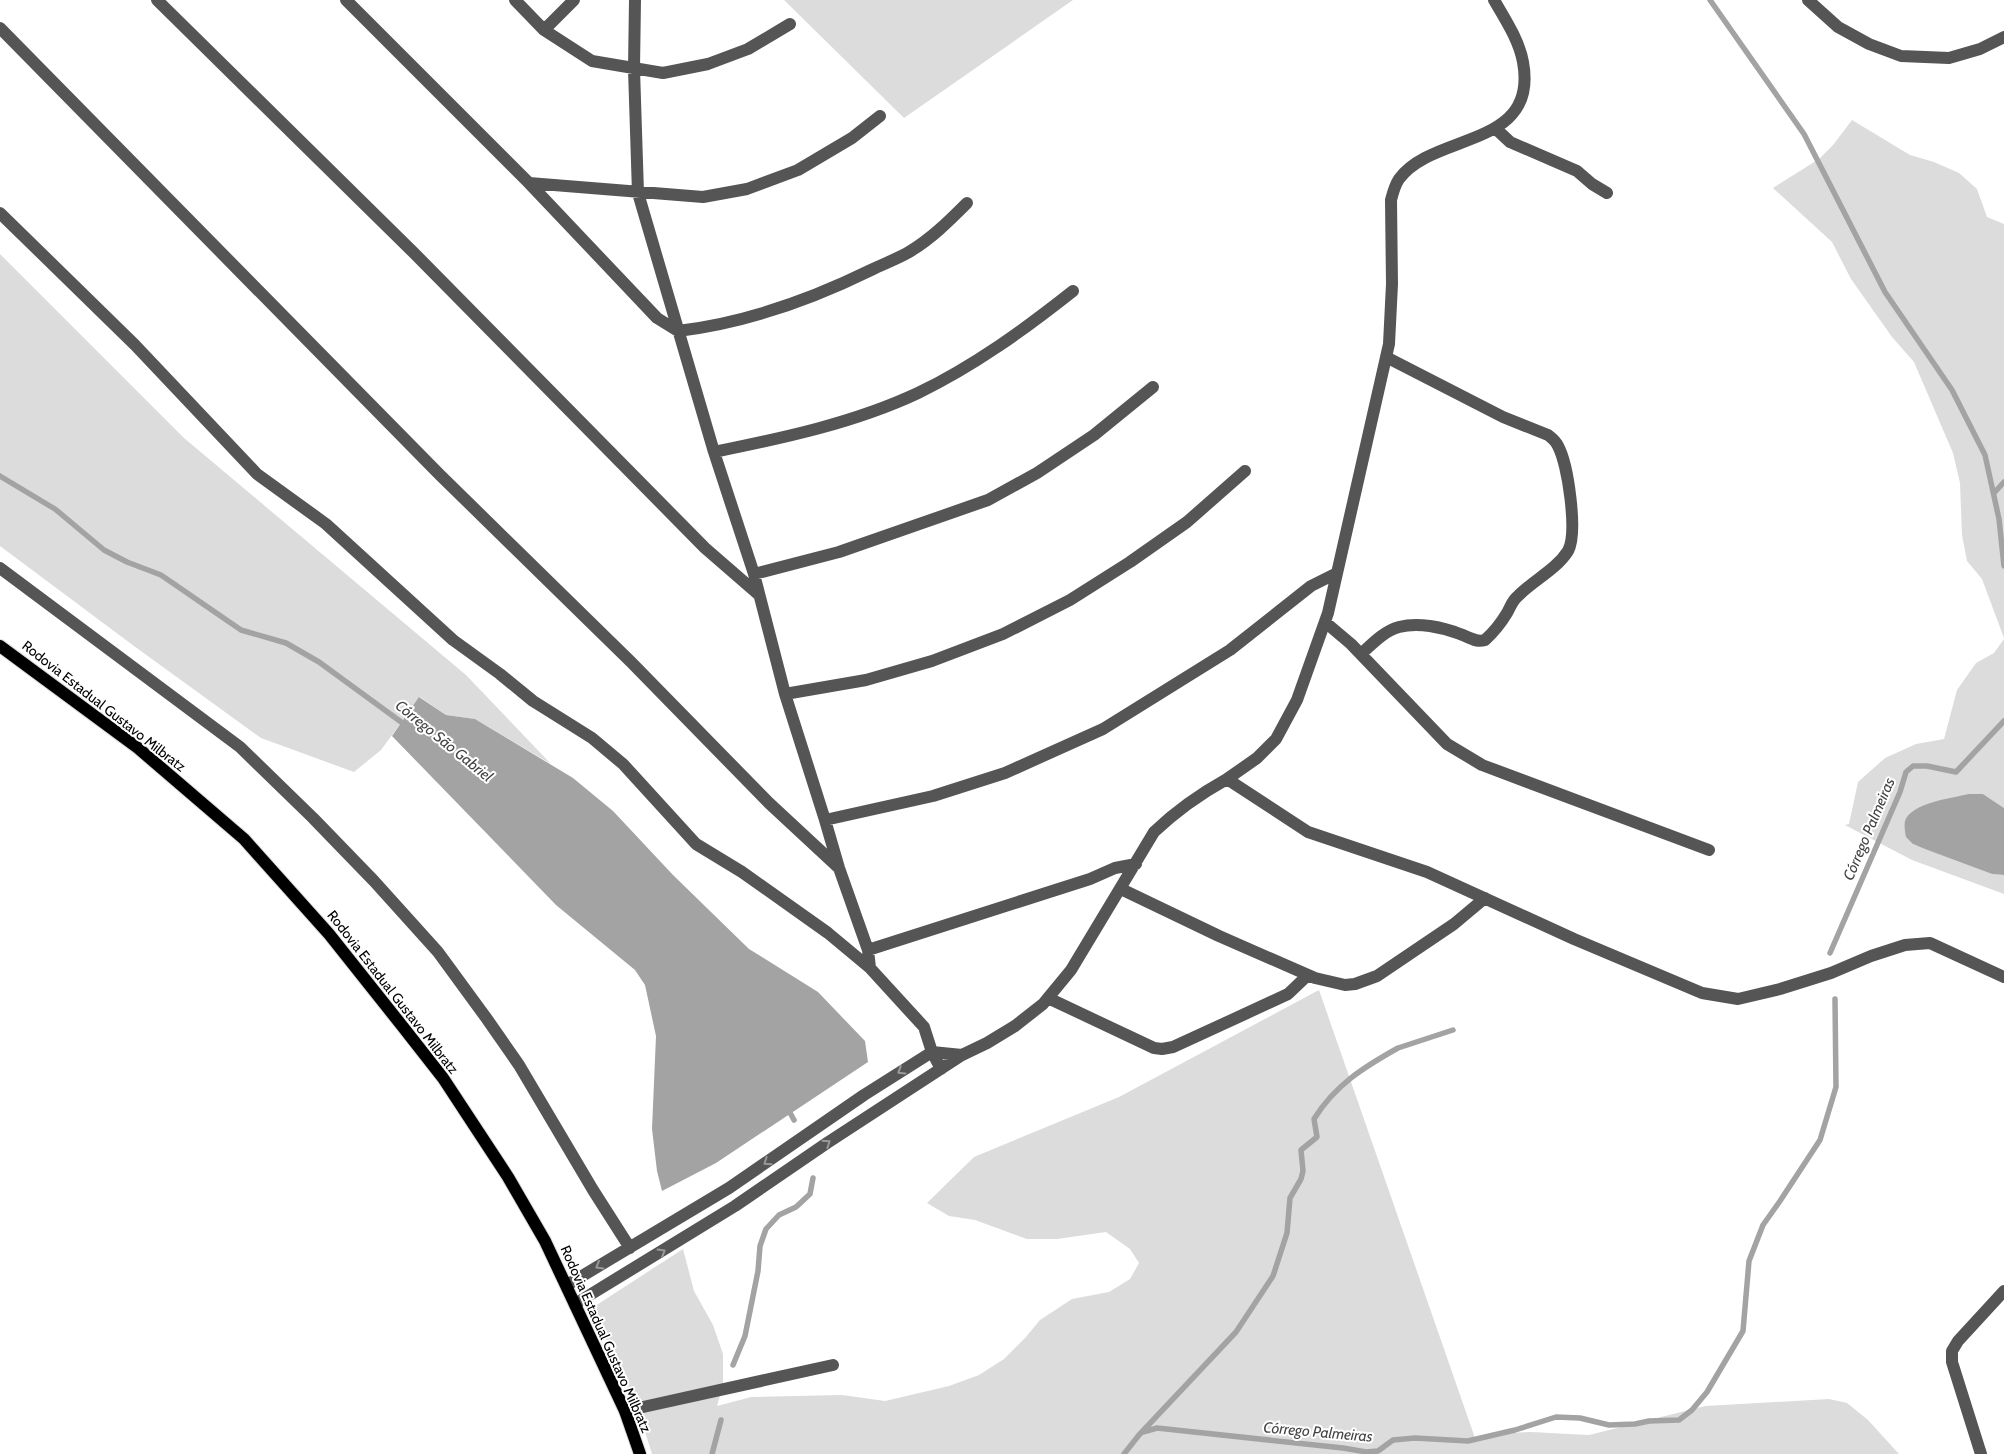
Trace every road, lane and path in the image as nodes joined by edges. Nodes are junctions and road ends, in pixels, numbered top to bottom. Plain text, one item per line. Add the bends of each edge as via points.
1 (157, 0) edge
2 (346, 0) edge
3 (515, 0) edge
4 (574, 0) edge
5 (635, 0) edge
6 (1494, 0) edge
7 (1808, 0) edge
8 (790, 24) dead end
9 (0, 28) edge
10 (544, 30) junction
11 (2004, 37) edge
12 (634, 69) junction
13 (880, 116) dead end
14 (1495, 128) junction
15 (529, 183) junction
16 (638, 193) junction
17 (1607, 193) dead end
18 (967, 203) dead end
19 (0, 213) edge
20 (1073, 291) dead end
21 (678, 331) junction
22 (1386, 357) junction
23 (1153, 387) dead end
24 (714, 452) junction
25 (1245, 471) dead end
26 (0, 568) edge
27 (1337, 573) junction
28 (754, 574) junction
29 (758, 594) junction
30 (1325, 622) junction
31 (0, 646) edge
32 (1361, 654) junction
33 (785, 694) junction
34 (1226, 779) junction
35 (826, 820) junction
36 (1709, 850) dead end
37 (1136, 864) junction
38 (839, 868) junction
39 (1121, 889) junction
40 (1485, 898) junction
41 (868, 950) junction
42 (870, 968) junction
43 (1308, 975) junction
44 (2004, 977) edge
45 (1048, 998) junction
46 (932, 1052) junction
47 (962, 1055) junction
48 (941, 1069) junction
49 (630, 1248) junction
50 (567, 1285) junction
51 (2004, 1291) edge
52 (575, 1304) junction
53 (833, 1364) dead end
54 (625, 1411) junction
55 (640, 1454) edge
56 (1981, 1454) edge

1 - 29 street via 414,253 705,548
2 - 15 street
3 - 10 street
4 - 10 street
5 - 12 street
6 - 14 street via 1520,53 1526,84 1517,107
7 - 11 street via 1838,27 1901,56 1949,58 1980,49
8 - 12 street via 748,50 708,64 663,73
9 - 38 street via 440,475 769,803
10 - 12 street via 592,61
12 - 16 street
13 - 16 street via 852,138 798,170 747,189 703,197
14 - 17 street via 1510,142 1577,171
14 - 22 street via 1410,168 1394,188 1391,200 1392,284
15 - 16 street
15 - 21 street via 657,318
16 - 21 street
18 - 21 street via 944,226 909,252 843,284 761,314 708,328
19 - 42 street via 135,346 257,474 326,524 453,640 533,701 592,738 623,764 696,844 828,933
20 - 24 street via 979,360 917,393 854,417 782,438
21 - 24 street
22 - 27 street
22 - 32 street via 1554,440 1559,446 1567,478 1572,540 1560,560 1515,599 1498,627 1485,640 1418,625 1399,627 1379,638
23 - 28 street via 1094,435 1037,473 988,500 839,552
24 - 28 street
25 - 33 street via 1187,522 1130,562 1070,600 1003,634 932,661 866,680
26 - 49 street via 240,747 374,881 438,952 492,1026
27 - 30 street
27 - 35 street via 1312,586 1230,650 1103,729 1005,773 933,796
28 - 29 street
29 - 33 street
30 - 32 street
30 - 34 street via 1297,700 1276,739 1257,758
31 - 50 main road, Rodovia Estadual Gustavo Milbratz via 138,748 244,839 329,934 443,1078 508,1178
32 - 36 street via 1447,744 1482,765
33 - 35 street
34 - 37 street via 1200,794 1154,832
34 - 40 street via 1308,832 1427,872
35 - 38 street
37 - 39 street
37 - 41 street via 1115,868 1081,882
38 - 41 street
39 - 43 street
39 - 45 street via 1071,970
40 - 43 street via 1454,924 1377,976 1345,985
40 - 44 street via 1702,993 1738,999 1831,973 1905,945 1930,943
41 - 42 street
42 - 46 street via 924,1027
43 - 45 street via 1288,994 1185,1042 1162,1049
45 - 47 street via 1016,1026
46 - 47 street
46 - 48 street
46 -> 49 street via 864,1094 729,1188
47 - 48 street
52 -> 48 street via 735,1206
49 -> 50 street
50 - 52 main road, Rodovia Estadual Gustavo Milbratz
51 - 56 street via 1963,1334 1952,1351 1952,1362
52 - 54 main road, Rodovia Estadual Gustavo Milbratz
53 - 54 street
54 - 55 main road, Rodovia Estadual Gustavo Milbratz

